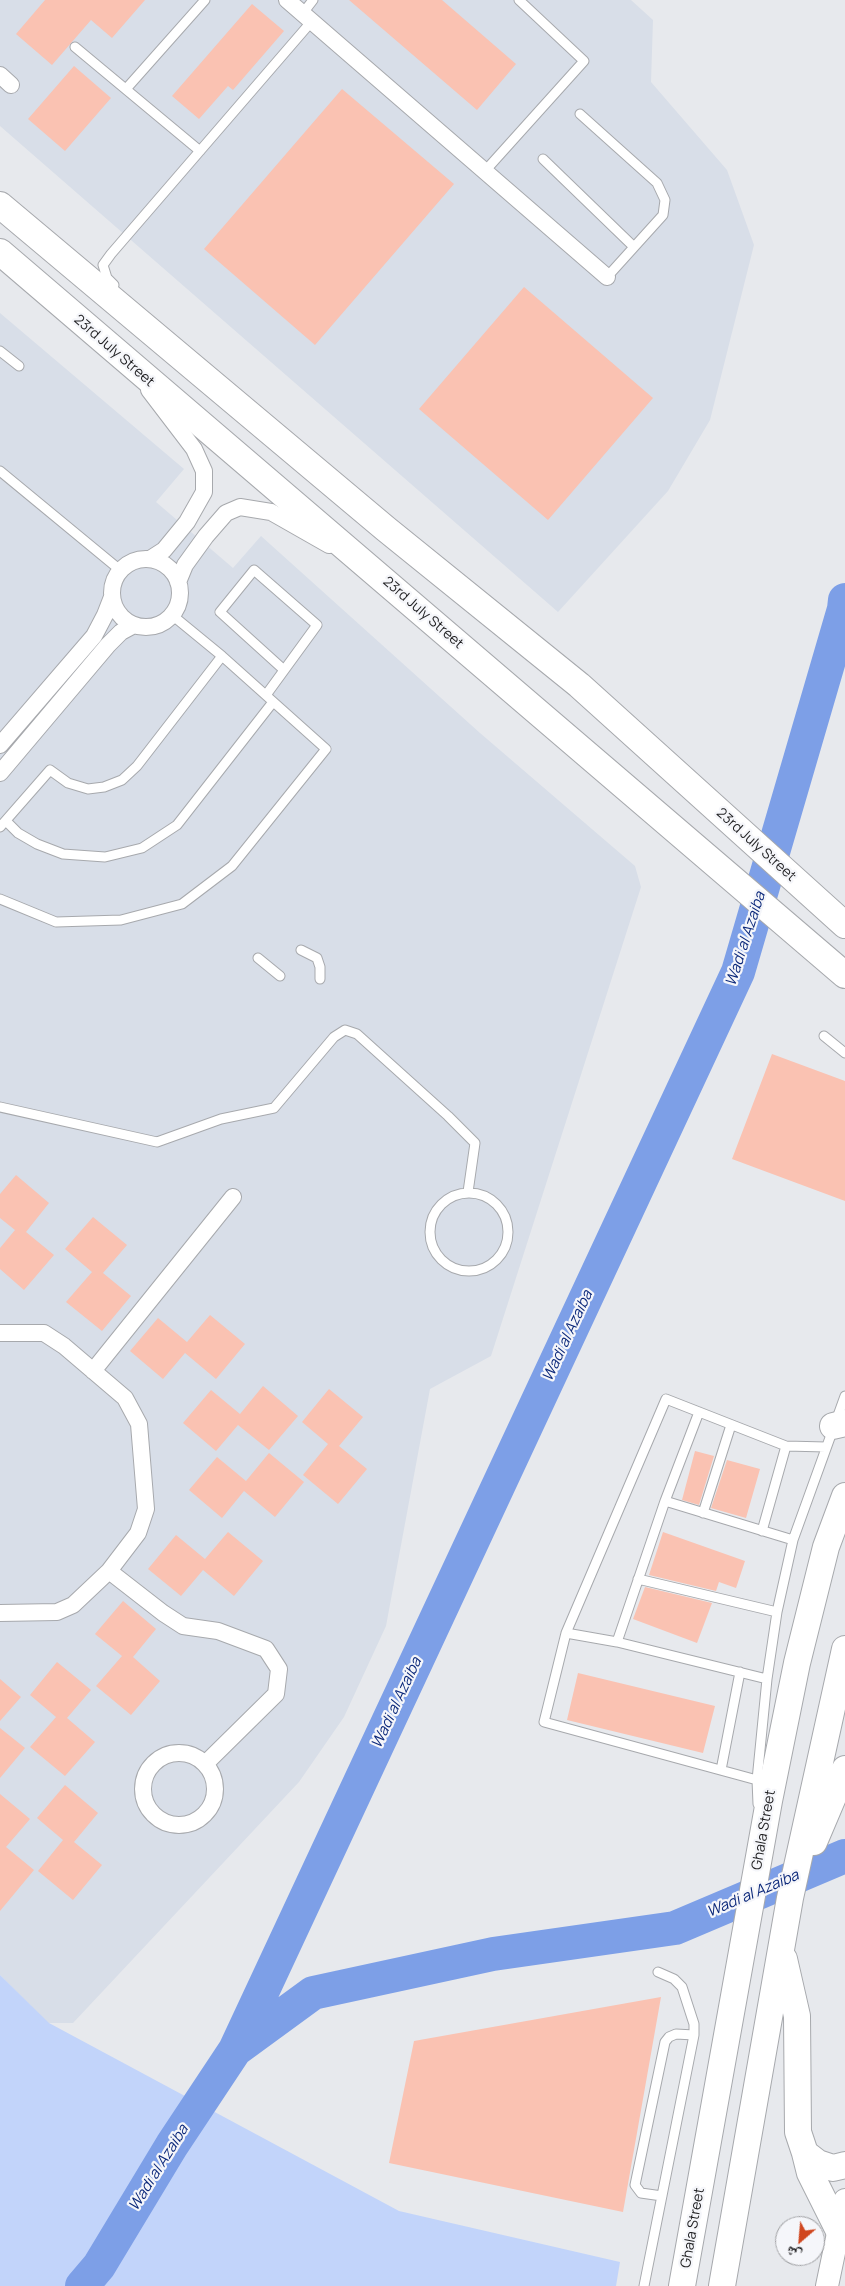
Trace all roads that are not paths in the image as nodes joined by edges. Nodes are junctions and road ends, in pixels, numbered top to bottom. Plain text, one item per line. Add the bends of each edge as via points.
1 (205, 0) edge
2 (287, 0) edge
3 (313, 0) edge
4 (519, 0) edge
5 (307, 17) junction
6 (75, 47) dead end
7 (126, 89) junction
8 (580, 114) dead end
9 (200, 151) junction
10 (543, 159) dead end
11 (485, 171) junction
12 (0, 205) edge
13 (634, 247) junction
14 (0, 252) edge
15 (607, 277) joint
16 (123, 294) dead end
17 (135, 306) dead end
18 (0, 351) edge
19 (19, 366) dead end
20 (133, 368) junction
21 (200, 373) junction
22 (0, 471) edge
23 (150, 559) junction
24 (120, 570) junction
25 (380, 576) junction
26 (178, 582) junction
27 (112, 597) junction
28 (172, 615) junction
29 (134, 625) junction
30 (222, 656) junction
31 (284, 670) junction
32 (266, 695) junction
33 (273, 702) junction
34 (0, 745) edge
35 (0, 773) edge
36 (3, 824) edge
37 (0, 899) edge
38 (845, 925) edge
39 (301, 950) dead end
40 (258, 958) dead end
41 (280, 976) dead end
42 (845, 976) edge
43 (320, 979) dead end
44 (824, 1036) dead end
45 (845, 1053) edge
46 (0, 1107) edge
47 (468, 1192) junction
48 (233, 1197) dead end
49 (0, 1332) edge
50 (93, 1371) junction
51 (845, 1396) edge
52 (699, 1412) junction
53 (731, 1425) junction
54 (835, 1432) edge
55 (786, 1446) junction
56 (845, 1496) edge
57 (665, 1501) junction
58 (703, 1512) junction
59 (762, 1531) junction
60 (793, 1540) junction
61 (109, 1571) junction
62 (638, 1579) junction
63 (777, 1612) junction
64 (0, 1613) edge
65 (566, 1633) junction
66 (617, 1642) junction
67 (845, 1649) edge
68 (740, 1672) junction
69 (767, 1679) junction
70 (205, 1764) junction
71 (845, 1769) edge
72 (721, 1770) junction
73 (756, 1780) junction
74 (760, 1854) junction
75 (790, 1898) junction
76 (782, 1946) junction
77 (658, 1972) dead end
78 (694, 2035) junction
79 (805, 2153) junction
80 (845, 2165) edge
81 (662, 2196) junction
82 (845, 2200) edge
83 (842, 2242) edge
84 (644, 2286) edge
85 (682, 2286) edge
86 (722, 2286) edge
87 (827, 2286) edge

1 - 7 lane
2 - 5 street
3 - 5 lane
4 - 11 lane via 584,62
5 - 9 lane
5 - 11 street
6 - 7 lane
7 - 9 lane
8 - 13 lane via 657,184 665,200 663,215
9 - 16 lane via 103,265 106,278
10 - 13 lane
11 - 15 street
12 - 21 main road, 23rd July Street
13 - 15 lane
14 - 20 main road, 23rd July Street
17 - 21 lane
18 - 19 lane
20 - 23 street via 194,449 204,471 204,492 187,522 164,550
20 - 25 main road, 23rd July Street
21 - 38 main road, 23rd July Street via 579,685
22 - 24 lane
23 - 24 street via 128,563
23 - 26 street via 168,567
24 - 27 street via 115,578
25 - 26 street via 271,512 240,507 226,512 206,536 185,565
25 - 42 main road, 23rd July Street
26 - 28 street via 178,605
27 - 29 street via 119,614
27 - 34 street via 94,636
28 - 29 street via 154,626
28 - 30 lane
29 - 35 street via 108,645
30 - 32 lane
30 - 36 lane via 137,766 122,780 104,787 88,788 68,783 50,770
31 - 31 lane via 317,625 254,570 220,612
31 - 32 lane
32 - 33 lane
33 - 36 lane via 177,825 142,848 105,857 64,854
33 - 37 lane via 326,749 232,866 182,904 121,920 56,922
39 - 43 lane via 317,958
40 - 41 lane
44 - 45 lane
46 - 47 lane via 157,1142 221,1119 274,1108 334,1037 345,1030 357,1034 475,1143
47 - 47 lane via 444,1200 430,1221 429,1234 434,1251 447,1265 472,1271 485,1268 496,1260 504,1250 508,1236 505,1217 493,1201 481,1194
48 - 50 street
49 - 50 street via 44,1333
50 - 61 street via 125,1398 139,1424 145,1490 146,1509 138,1533
51 - 54 lane
52 - 53 lane
52 - 57 lane
52 - 65 lane via 666,1399
53 - 55 lane
53 - 58 lane
54 - 55 lane
54 - 60 lane
55 - 59 lane
56 - 74 main road, Ghala Street via 826,1547 797,1663
57 - 58 lane
57 - 62 lane
58 - 59 lane
59 - 60 lane
60 - 63 lane
61 - 64 street via 73,1605 56,1612
61 - 70 street via 183,1626 218,1631 266,1649 279,1669 276,1694
62 - 63 lane
62 - 66 lane
63 - 69 lane
65 - 66 lane
65 - 72 lane via 544,1722
66 - 68 lane
67 - 75 main road
68 - 69 lane
68 - 72 lane
69 - 73 lane
70 - 70 street via 185,1753 168,1755 153,1763 143,1783 146,1805 153,1814 163,1822 175,1825 200,1819 214,1799 212,1774
71 - 75 main road
72 - 73 lane
73 - 74 lane
74 - 85 main road, Ghala Street
75 - 76 main road
76 - 79 main road via 796,2016 796,2118
76 - 86 main road
77 - 78 lane via 674,1979 682,1987 694,2024
78 - 81 lane
78 - 81 lane via 676,2034 665,2042 635,2185 641,2193
79 - 80 main road via 822,2166
79 - 83 main road via 810,2173
81 - 84 lane
82 - 83 street
83 - 87 street

